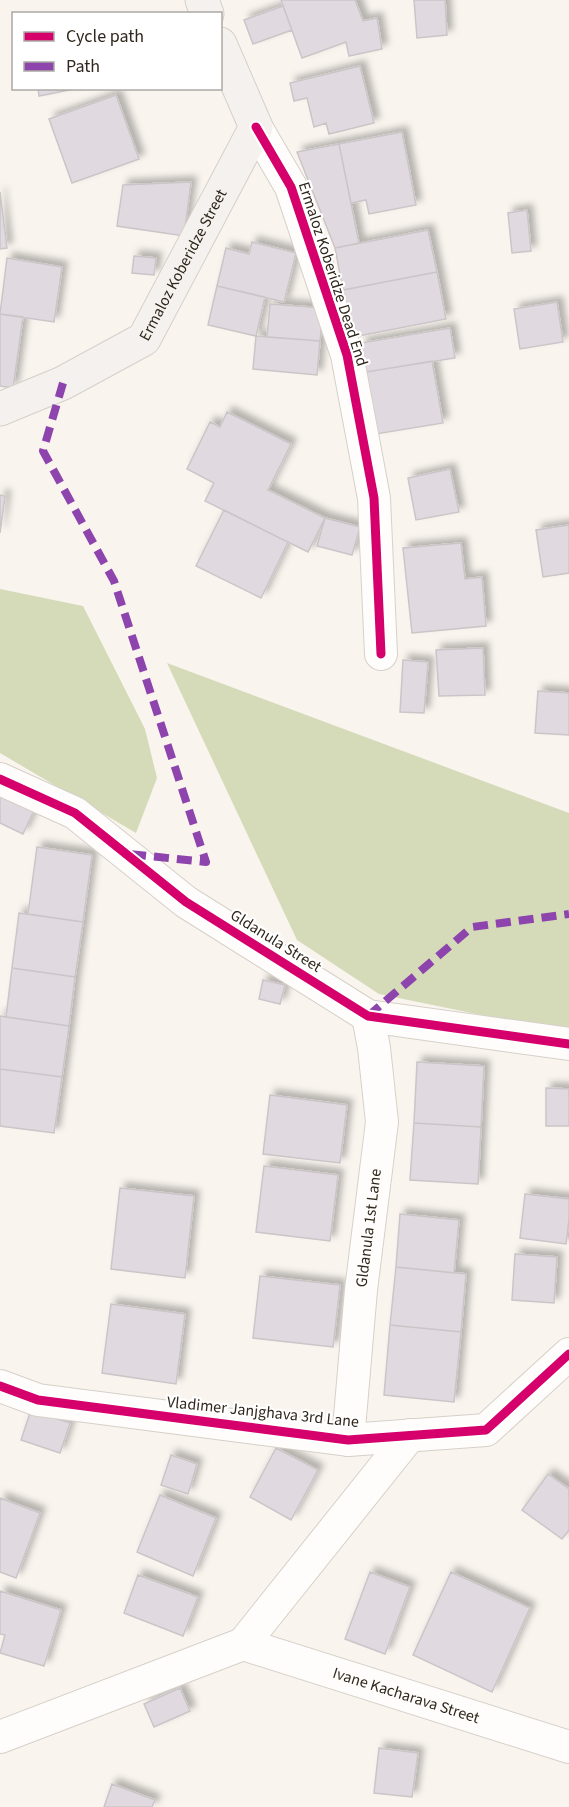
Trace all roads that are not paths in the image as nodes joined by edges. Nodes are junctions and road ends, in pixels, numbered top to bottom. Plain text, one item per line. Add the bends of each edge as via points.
1 (222, 49) edge
2 (256, 127) junction
3 (0, 409) edge
4 (381, 654) dead end
5 (0, 779) edge
6 (368, 1016) junction
7 (569, 1044) edge
8 (569, 1354) edge
9 (0, 1386) edge
10 (411, 1436) junction
11 (348, 1440) junction
12 (243, 1644) junction
13 (0, 1737) edge
14 (569, 1747) edge

1 - 2 street
2 - 3 street, Ermaloz Koberidze Street via 144,339 63,383
2 - 4 street, Ermaloz Koberidze Dead End via 291,187 347,355 374,498
5 - 6 street, Gldanula Street via 75,813 186,902
6 - 7 street, Gldanula Street
6 - 11 street, Gldanula 1st Lane via 382,1122 361,1290
8 - 10 street, Vladimer Janjghava 3rd Lane via 486,1430
9 - 11 street, Vladimer Janjghava 3rd Lane via 38,1400
10 - 11 street, Vladimer Janjghava 3rd Lane
10 - 12 street
12 - 13 street
12 - 14 street, Ivane Kacharava Street

